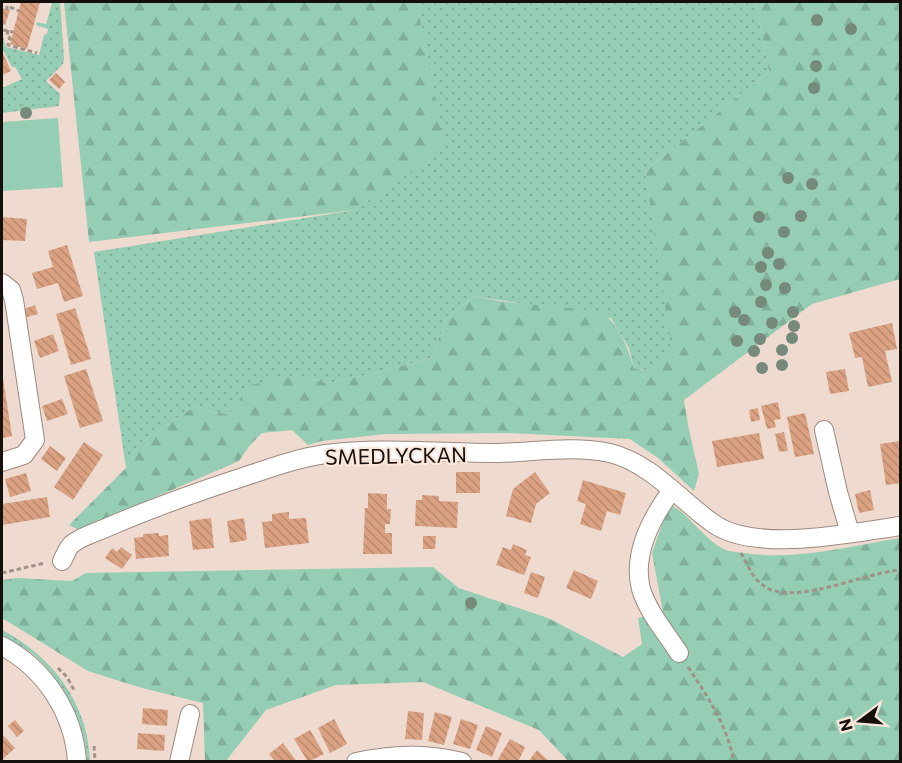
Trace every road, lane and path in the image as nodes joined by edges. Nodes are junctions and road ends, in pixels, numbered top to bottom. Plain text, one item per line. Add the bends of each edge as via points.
1 (8, 8) dead end
2 (19, 11) dead end
3 (3, 28) edge
4 (38, 53) dead end
5 (2, 283) edge
6 (824, 430) dead end
7 (2, 462) edge
8 (672, 490) junction
9 (900, 526) edge
10 (850, 533) junction
11 (740, 550) dead end
12 (62, 561) joint
13 (900, 570) edge
14 (2, 573) edge
15 (2, 646) edge
16 (679, 653) joint
17 (190, 714) dead end
18 (77, 762) edge
19 (180, 762) edge
20 (356, 762) edge
21 (462, 762) edge
22 (734, 762) edge

1 - 2 path
3 - 4 path via 11,31 8,45
5 - 7 street via 11,290 14,300 35,441 24,455
6 - 10 street
8 - 10 street, SMEDLYCKAN via 732,534 783,539
8 - 12 street, SMEDLYCKAN via 628,460 594,450 328,454 276,466 155,507 72,544
8 - 16 street via 643,544 639,578 658,623
9 - 10 street, SMEDLYCKAN
11 - 13 path via 752,575 768,589 787,592 806,592
12 - 14 path
15 - 18 street via 37,673 58,699 74,735
16 - 22 path via 712,701
17 - 19 street
20 - 21 street via 388,755 422,754

